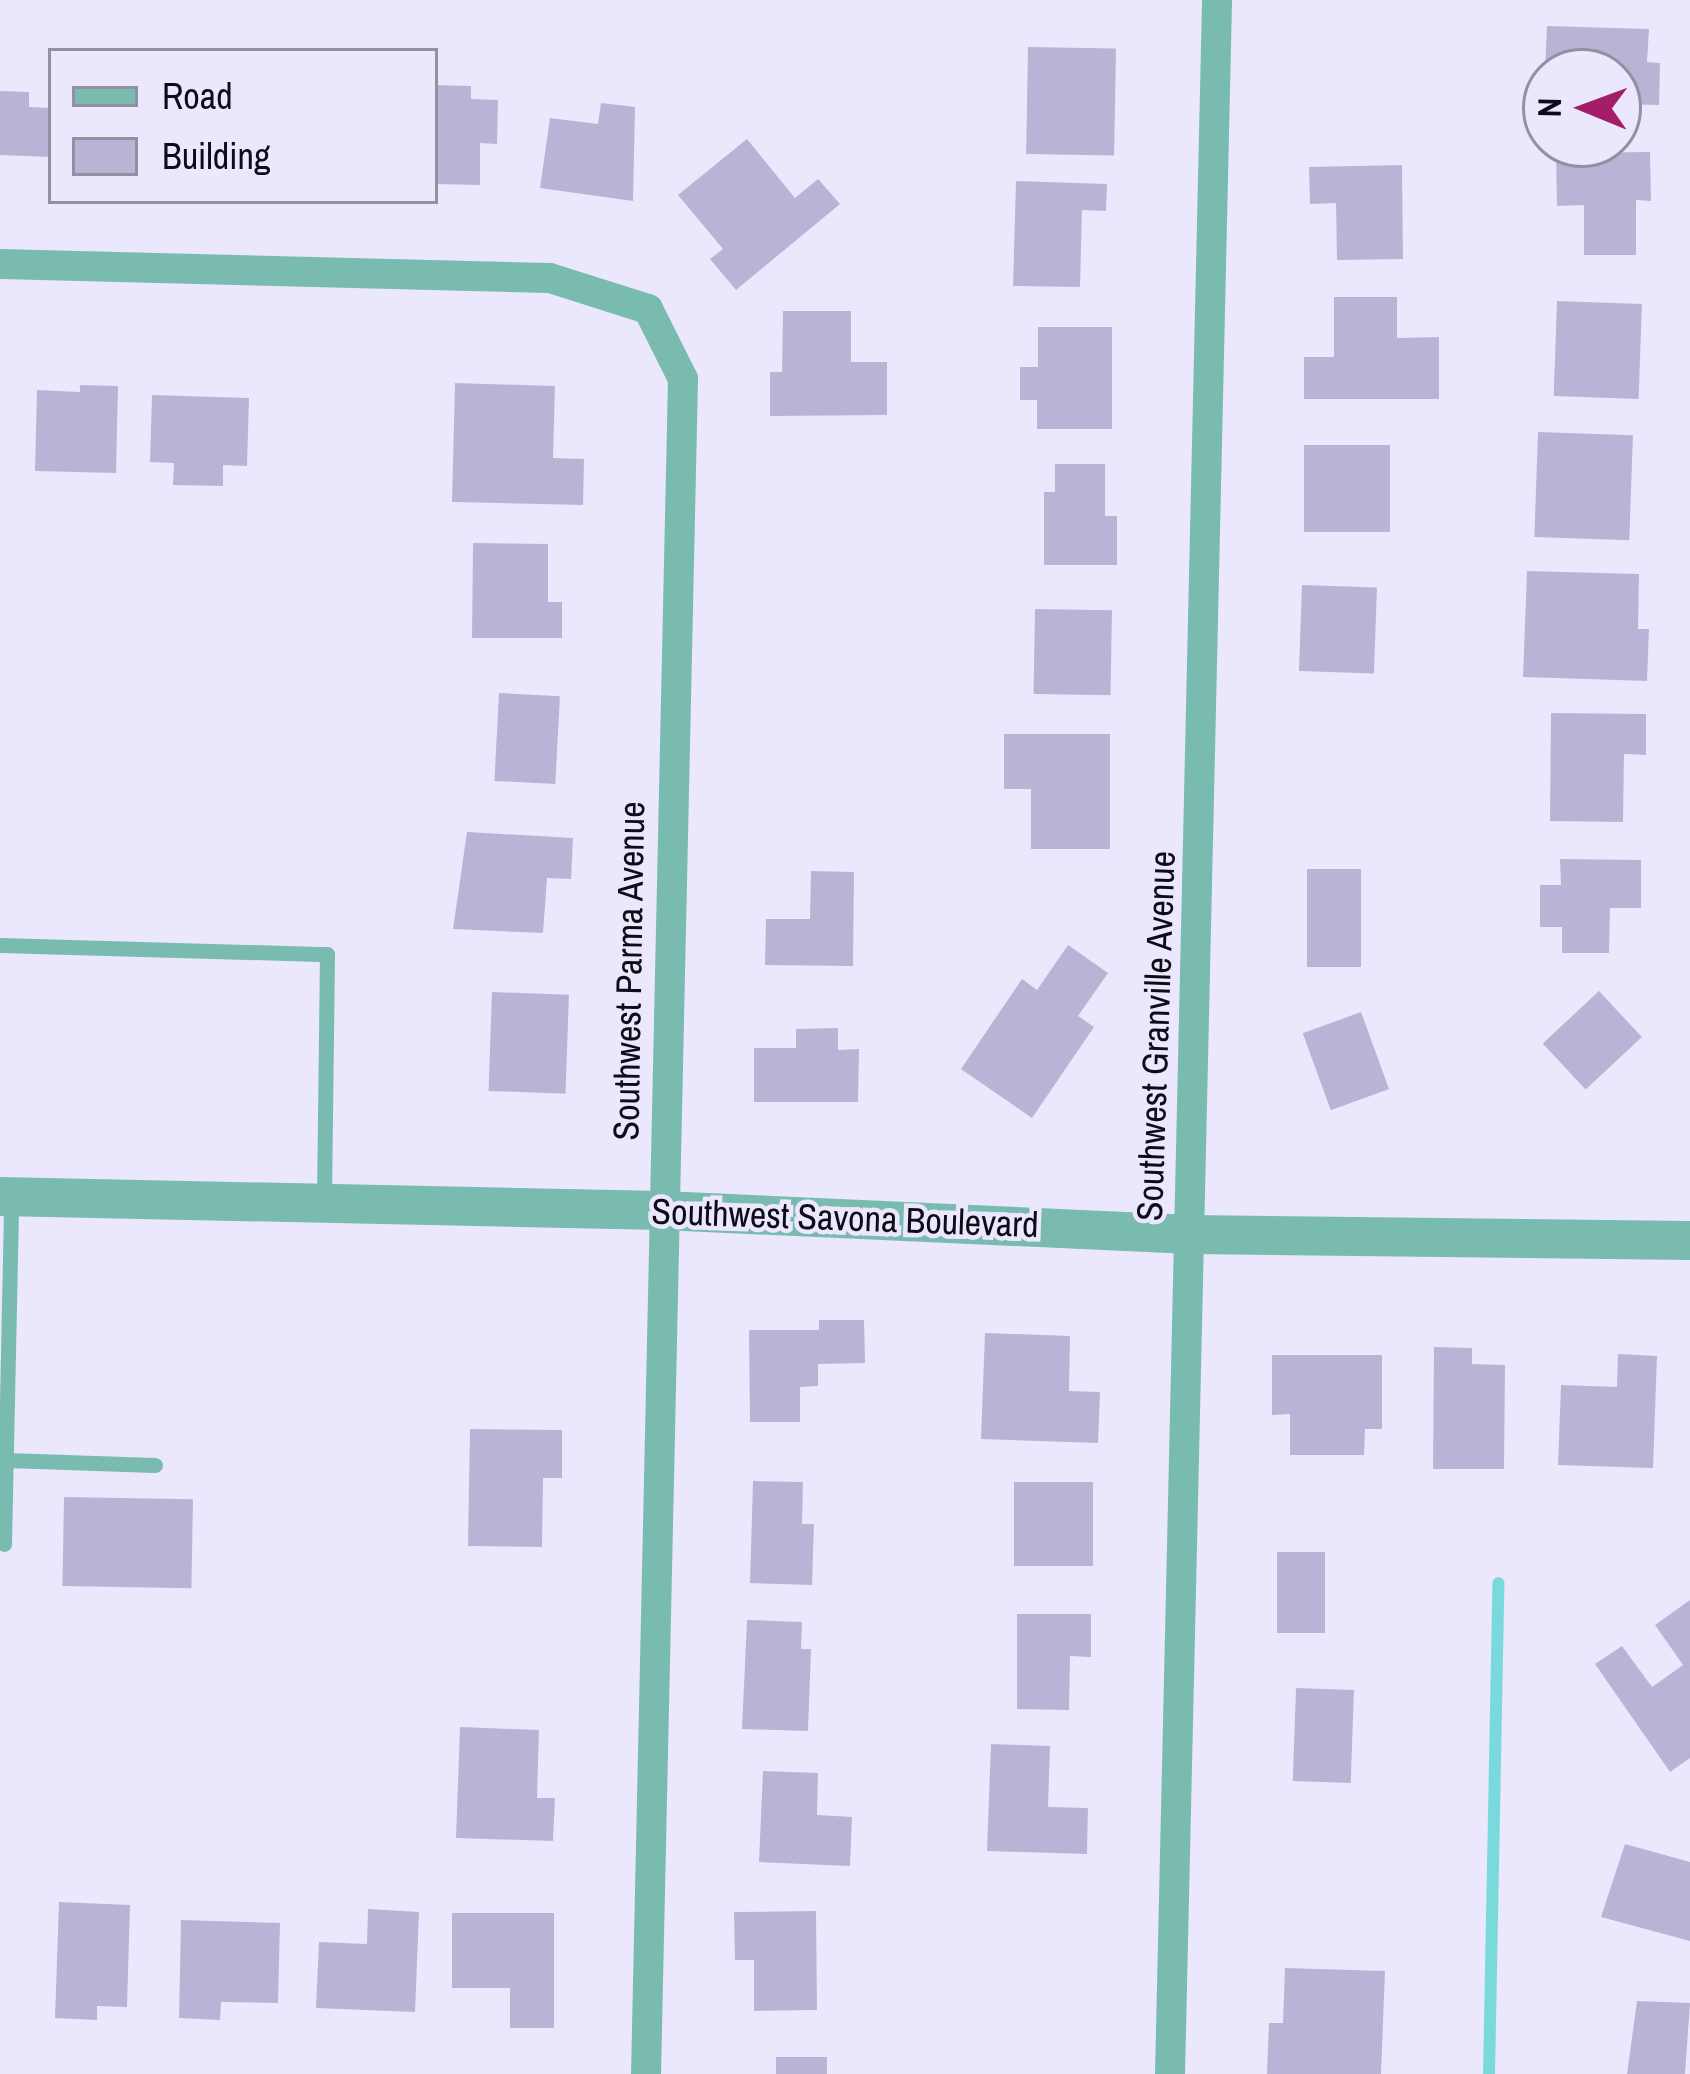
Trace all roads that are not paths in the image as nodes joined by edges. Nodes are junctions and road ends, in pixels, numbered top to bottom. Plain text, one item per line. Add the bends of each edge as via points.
1 (1217, 0) edge
2 (0, 264) edge
3 (0, 945) edge
4 (6, 1196) edge
5 (324, 1203) junction
6 (662, 1210) junction
7 (1190, 1234) junction
8 (1690, 1240) edge
9 (6, 1460) junction
10 (155, 1465) dead end
11 (4, 1544) dead end
12 (646, 2074) edge
13 (1170, 2074) edge

1 - 7 street, Southwest Granville Avenue
2 - 6 street, Southwest Parma Avenue via 550,278 648,309 683,380
3 - 5 lane via 327,953
4 - 5 street, Southwest Savona Boulevard
4 - 9 lane
5 - 6 street, Southwest Savona Boulevard
6 - 7 street, Southwest Savona Boulevard
6 - 12 street, Southwest Parma Avenue
7 - 8 street, Southwest Savona Boulevard
7 - 13 street, Southwest Granville Avenue
9 - 10 lane
9 - 11 lane

